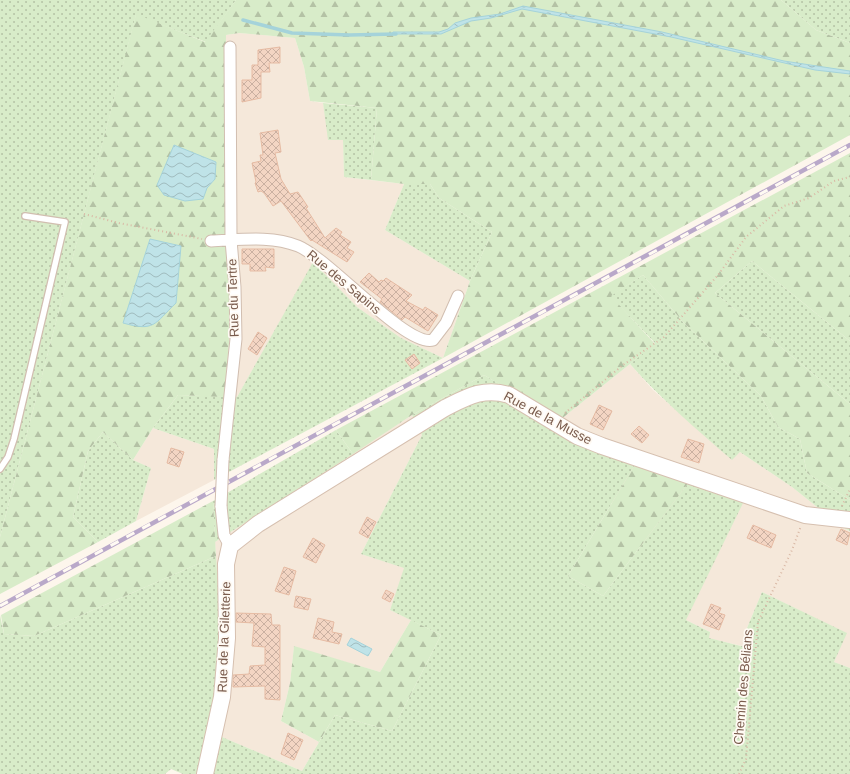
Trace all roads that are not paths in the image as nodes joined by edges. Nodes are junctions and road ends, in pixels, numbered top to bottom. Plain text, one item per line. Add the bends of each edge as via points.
1 (230, 46) dead end
2 (25, 216) dead end
3 (231, 240) junction
4 (211, 241) road end
5 (458, 296) dead end
6 (0, 469) edge
7 (843, 520) edge
8 (230, 546) junction
9 (205, 774) edge

1 - 3 street, Rue du Tertre
2 - 6 lane via 65,222 14,439 8,457
3 - 4 street, Rue des Sapins
3 - 5 street, Rue des Sapins via 274,240 288,242 306,250 379,312 424,341 433,340 446,323
3 - 8 street, Rue du Tertre, bridge via 236,339 221,506 224,536
7 - 8 street, Rue de la Musse via 805,515 602,446 577,436 498,391 476,393 445,408 258,524
8 - 9 street, Rue de la Giletterie via 226,564 227,638 222,697

